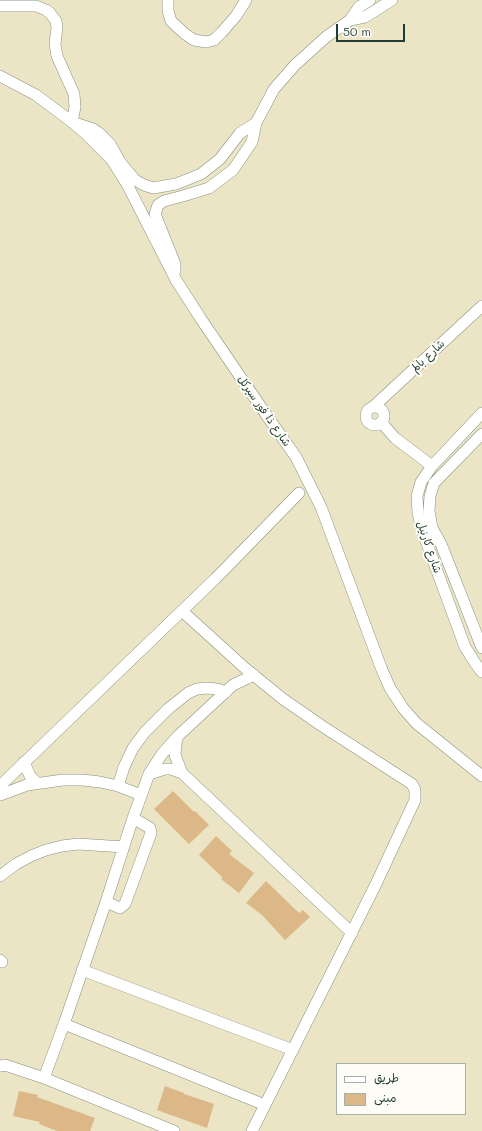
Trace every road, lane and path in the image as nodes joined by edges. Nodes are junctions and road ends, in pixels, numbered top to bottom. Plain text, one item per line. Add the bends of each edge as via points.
1 (168, 0) edge
2 (246, 0) edge
3 (370, 0) edge
4 (392, 0) edge
5 (36, 3) edge
6 (0, 6) edge
7 (350, 20) junction
8 (0, 76) edge
9 (72, 122) junction
10 (256, 122) junction
11 (220, 159) junction
12 (233, 170) junction
13 (201, 174) junction
14 (209, 188) junction
15 (176, 280) junction
16 (482, 306) edge
17 (480, 420) edge
18 (482, 434) edge
19 (432, 466) junction
20 (299, 493) dead end
21 (427, 529) junction
22 (182, 611) junction
23 (482, 648) edge
24 (239, 662) junction
25 (482, 672) edge
26 (254, 675) junction
27 (229, 688) junction
28 (179, 735) junction
29 (24, 762) junction
30 (182, 773) junction
31 (149, 774) junction
32 (482, 776) edge
33 (37, 783) junction
34 (0, 786) edge
35 (118, 786) junction
36 (0, 795) edge
37 (141, 795) junction
38 (133, 818) junction
39 (124, 847) junction
40 (0, 876) edge
41 (106, 902) junction
42 (352, 933) junction
43 (82, 970) junction
44 (64, 1024) junction
45 (293, 1050) junction
46 (0, 1066) edge
47 (44, 1078) junction
48 (265, 1105) junction
49 (174, 1131) edge
50 (252, 1131) edge

1 - 2 street via 171,21 194,40 206,42 214,40 222,32
3 - 7 street via 359,7
4 - 7 street via 364,17
5 - 6 street
5 - 9 street via 56,21 57,56 74,94
7 - 10 street via 326,37 295,65 274,89
8 - 9 street, شارع ذا فور سيركل via 36,95
9 - 13 street via 100,133 135,180 144,185 153,188 176,184
9 - 15 street, شارع ذا فور سيركل via 112,160
10 - 11 street via 240,133
10 - 12 street via 252,142
11 - 12 street
11 - 13 street
12 - 14 street
13 - 14 street
14 - 15 street via 164,201 156,208 155,214 175,264
15 - 32 street, شارع ذا فور سيركل via 296,457 320,507 390,688 416,723
16 - 19 street, شارع بالم via 373,407 382,410 382,422 395,438
17 - 19 street, شارع كارنيل
18 - 21 street, شارع كارنيل via 434,483
19 - 21 street, شارع كارنيل via 421,482 417,496 418,513
20 - 22 street
21 - 23 street, شارع كارنيل via 441,544
21 - 25 street, شارع كارنيل via 465,647
22 - 24 street
22 - 29 street
24 - 26 street
24 - 27 street
26 - 27 street
26 - 42 street via 322,726 412,784 415,790 412,807
27 - 28 street
27 - 35 street via 197,689 168,709 133,748
28 - 30 street via 176,755
28 - 31 street
29 - 33 street via 30,776
29 - 34 street
30 - 31 street via 165,769
30 - 42 street
31 - 37 street
33 - 35 street via 82,780
33 - 36 street
35 - 37 street
37 - 38 street
38 - 39 street
38 - 41 street via 150,828 151,833 126,904 120,908
39 - 40 street via 84,844 62,846 31,856
39 - 41 street
41 - 43 street
42 - 45 street
43 - 44 street
43 - 45 street
44 - 47 street
44 - 48 street
45 - 48 street
46 - 47 street
47 - 49 street
48 - 50 street

